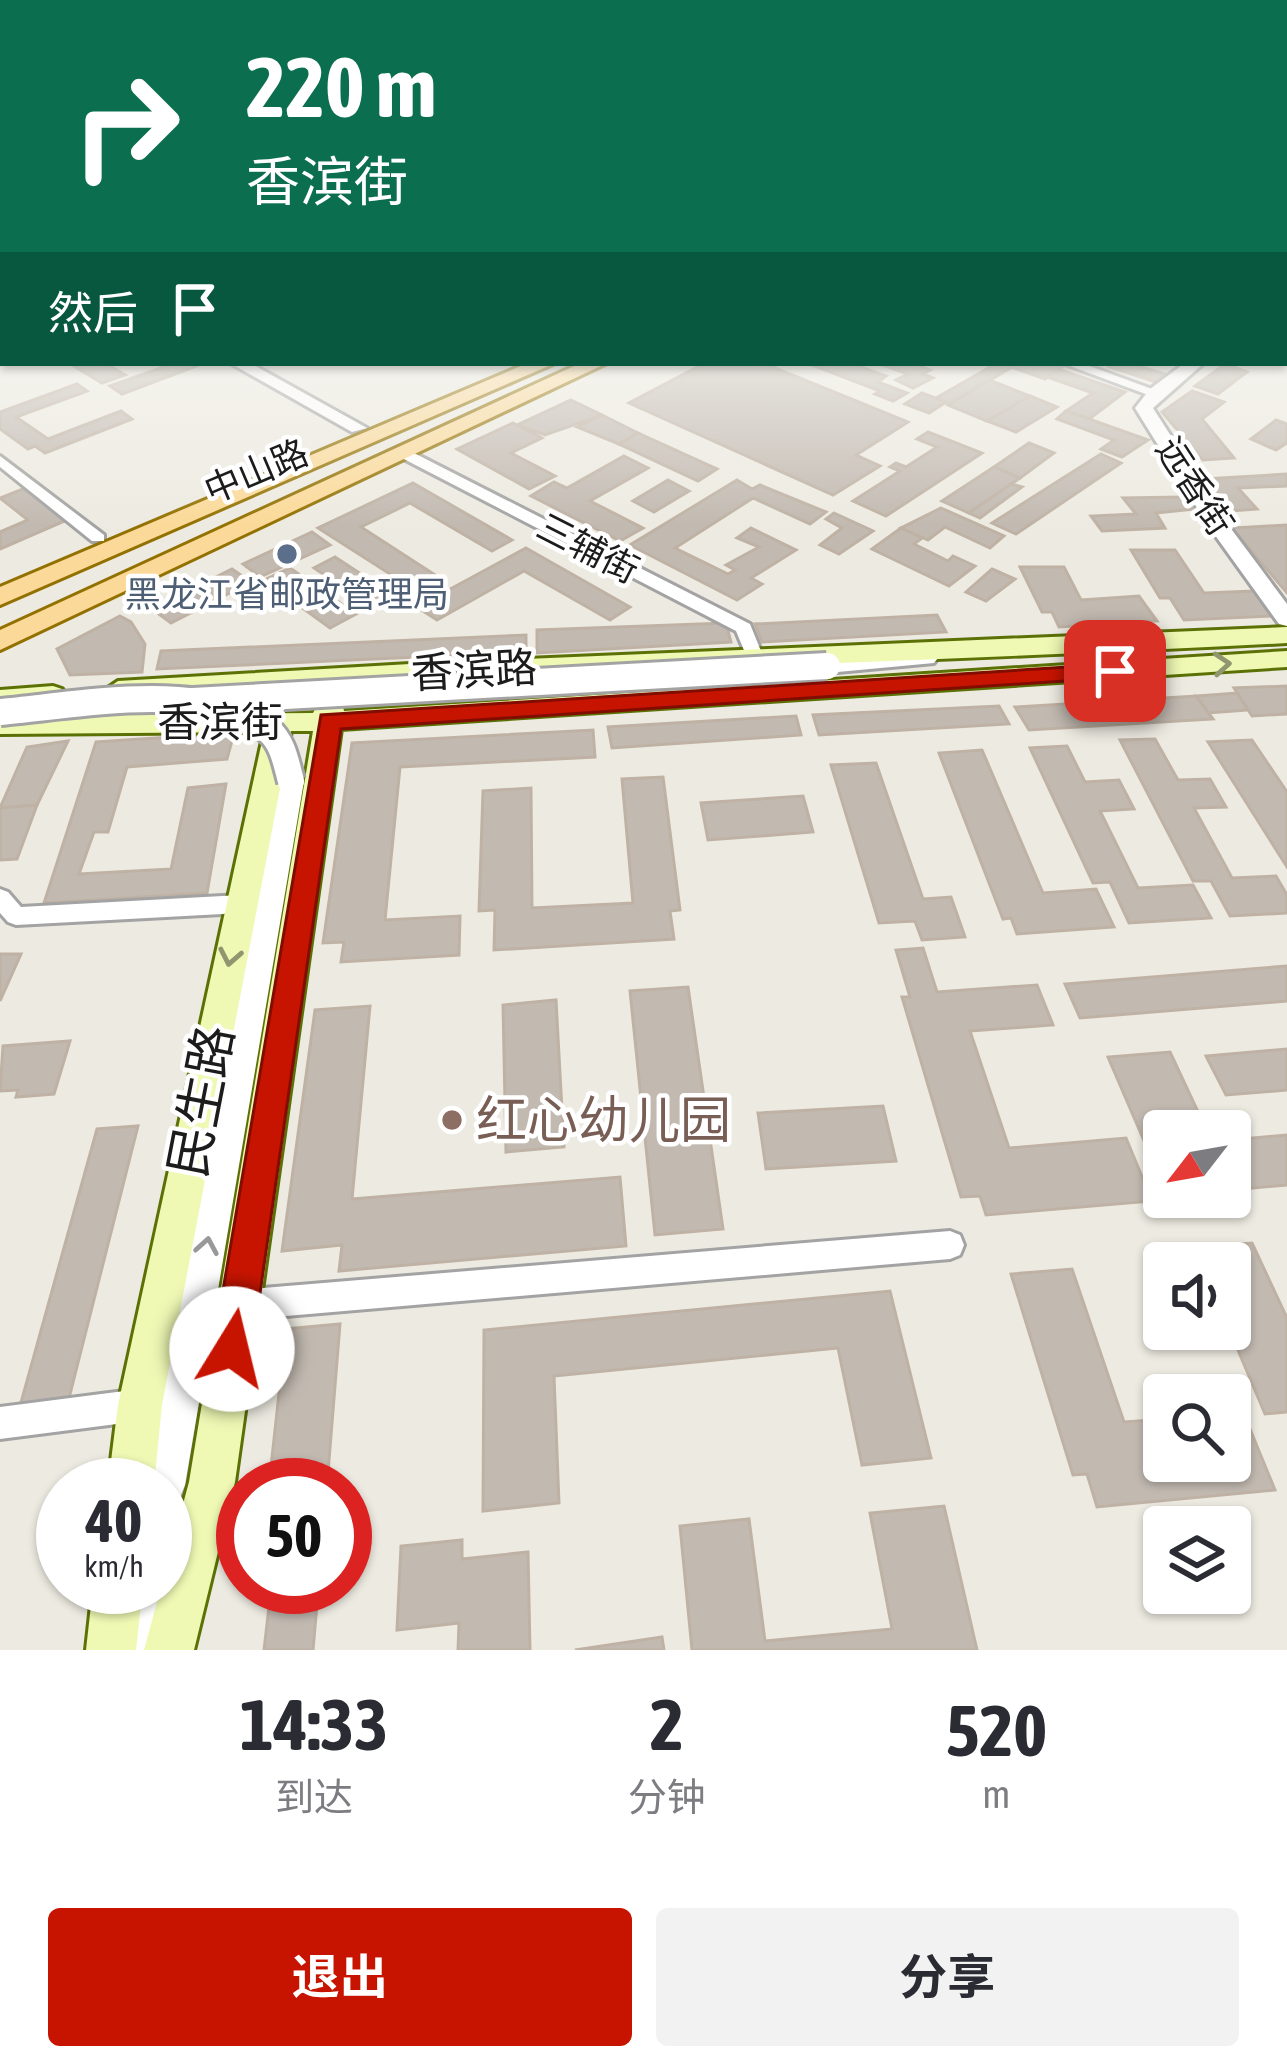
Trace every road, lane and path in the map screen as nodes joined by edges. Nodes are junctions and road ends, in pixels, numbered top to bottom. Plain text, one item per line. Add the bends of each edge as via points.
1 (252, 372) edge
2 (510, 372) edge
3 (514, 372) edge
4 (547, 372) edge
5 (575, 372) edge
6 (1095, 372) edge
7 (1184, 372) edge
8 (1156, 393) junction
9 (446, 425) junction
10 (361, 442) junction
11 (398, 449) junction
12 (0, 460) edge
13 (227, 509) junction
14 (162, 511) junction
15 (98, 538) junction
16 (212, 544) junction
17 (146, 554) junction
18 (0, 580) edge
19 (0, 597) edge
20 (1287, 619) edge
21 (0, 620) edge
22 (1287, 634) edge
23 (0, 641) edge
24 (1062, 648) junction
25 (754, 656) junction
26 (1287, 659) edge
27 (335, 676) junction
28 (175, 702) junction
29 (7, 712) edge
30 (280, 719) junction
31 (329, 721) junction
32 (0, 898) edge
33 (241, 904) junction
34 (950, 1245) dead end
35 (239, 1305) junction
36 (140, 1405) junction
37 (0, 1423) edge
38 (134, 1458) edge
39 (169, 1458) edge
40 (115, 1614) edge
41 (147, 1614) edge
42 (111, 1650) edge
43 (143, 1650) edge
44 (169, 1650) edge

1 - 10 street
2 - 10 main road, 中山路 via 397,413
3 - 10 main road
4 - 9 main road
5 - 9 main road
6 - 8 street
7 - 8 street, 远香街
8 - 20 street, 远香街 via 1144,408
9 - 10 main road
9 - 11 main road
10 - 11 main road, 中山路
10 - 13 main road, 中山路
10 - 14 main road, 中山路
11 - 16 main road
11 - 25 street, 三辅街 via 743,628
12 - 15 street
13 - 14 main road
13 - 16 main road
13 - 17 main road, 中山路
13 - 19 main road
14 - 15 main road, 中山路
15 - 18 main road, 中山路
16 - 17 main road
16 - 23 main road
17 - 21 main road, 中山路
22 - 24 main road, 香滨路
24 - 25 main road, 香滨路
24 - 28 street, bridge
25 - 27 main road, 香滨路
31 -> 26 main road, 香滨街
27 - 29 main road, 香滨路
27 - 31 main road, 民生路
28 - 29 street, bridge
39 -> 28 street, bridge via 291,781 280,742 266,726 230,708
29 - 30 main road, 香滨街
30 - 31 main road, 香滨街
30 - 33 main road, 民生路
31 - 35 main road, 民生路
32 - 33 street via 16,916
33 -> 36 main road, 民生路
34 - 35 street
35 - 44 main road, 民生路 via 212,1482
36 - 37 street
36 - 38 main road, 民生路
40 - 42 main road
41 - 43 street

